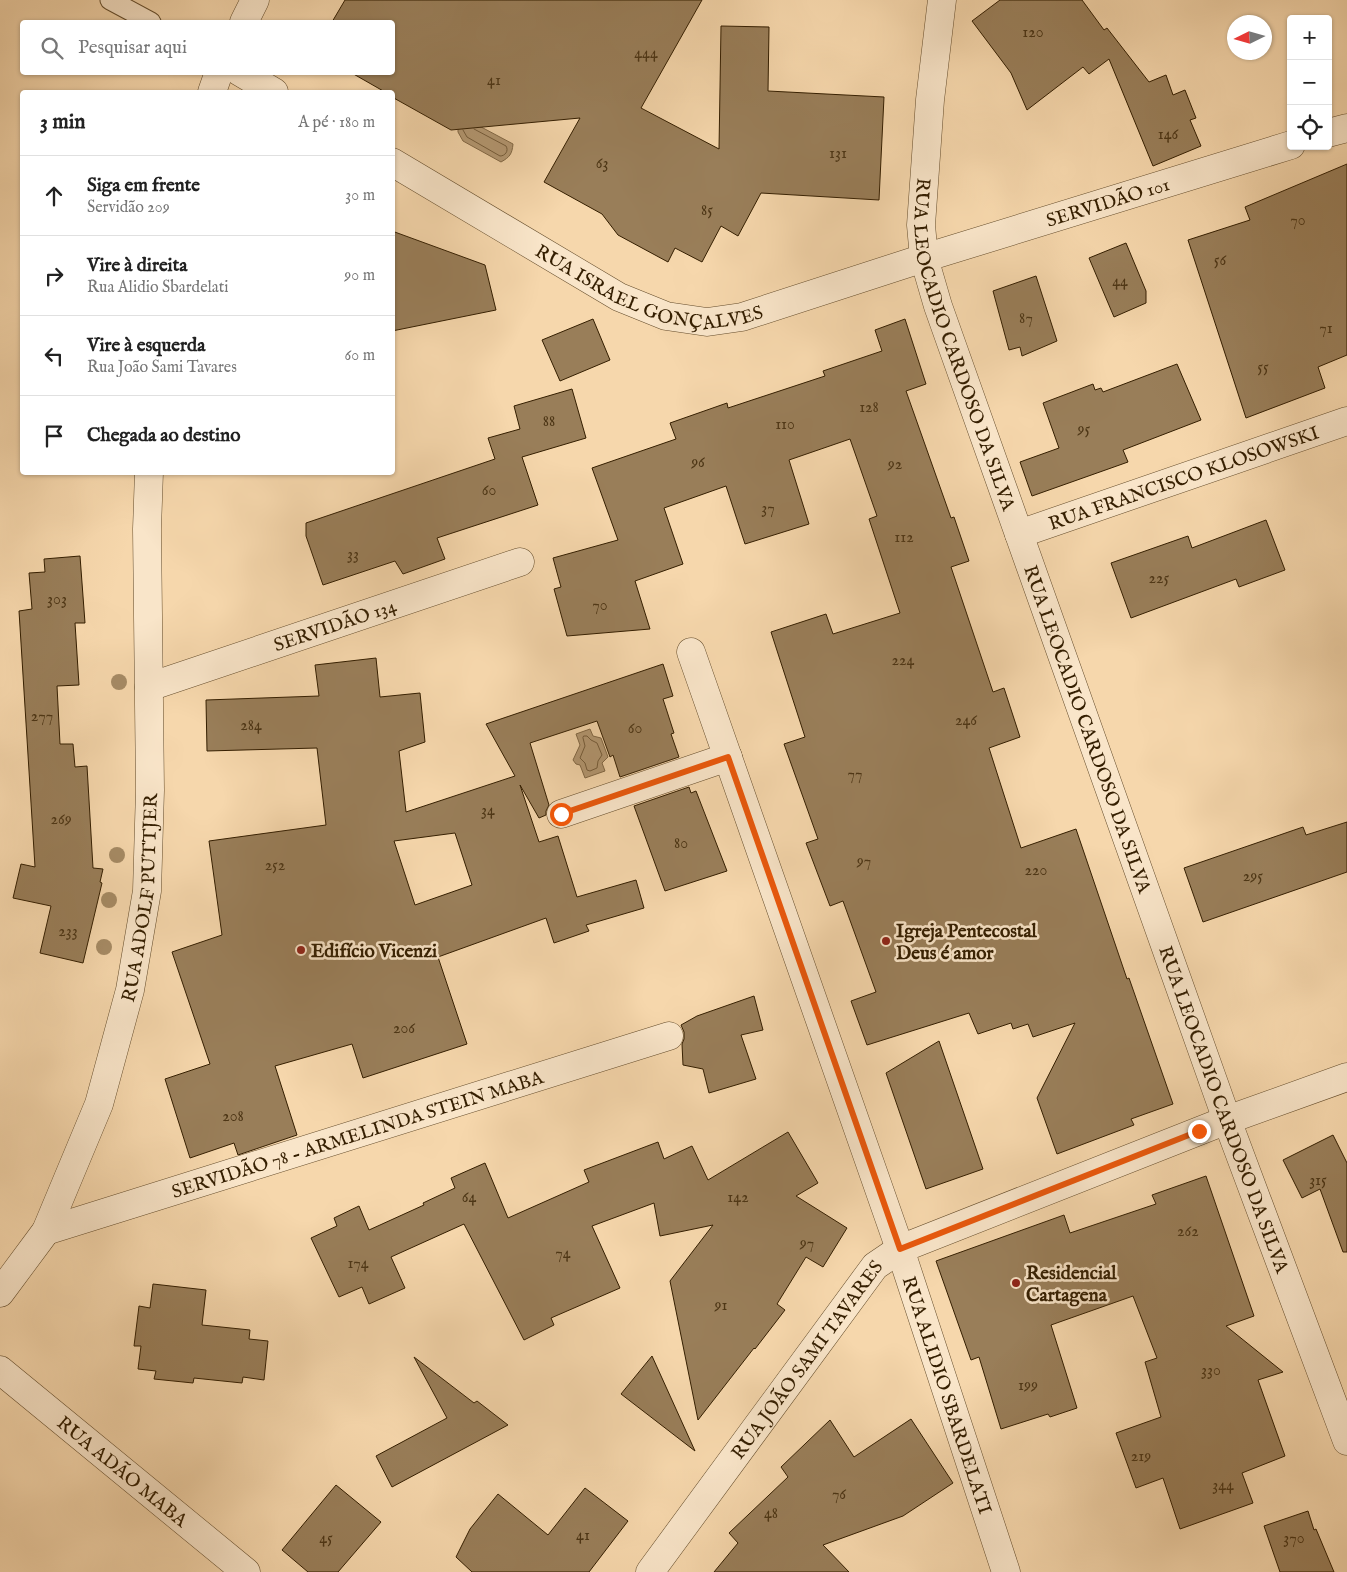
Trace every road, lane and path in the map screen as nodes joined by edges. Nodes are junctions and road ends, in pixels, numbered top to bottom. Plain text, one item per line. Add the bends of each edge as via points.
1 (110, 0) edge
2 (255, 0) edge
3 (942, 0) edge
4 (147, 20) edge
5 (245, 20) edge
6 (218, 75) edge
7 (245, 75) edge
8 (213, 90) edge
9 (271, 90) edge
10 (1347, 128) edge
11 (1332, 132) edge
12 (1287, 146) edge
13 (395, 164) edge
14 (924, 258) junction
15 (1347, 421) edge
16 (148, 475) edge
17 (1019, 534) junction
18 (520, 556) dead end
19 (691, 652) dead end
20 (148, 682) junction
21 (728, 757) junction
22 (561, 814) dead end
23 (669, 1036) dead end
24 (1347, 1077) edge
25 (1228, 1120) junction
26 (46, 1231) junction
27 (900, 1249) junction
28 (0, 1293) edge
29 (0, 1370) edge
30 (1347, 1440) edge
31 (246, 1572) edge
32 (650, 1572) edge
33 (1006, 1572) edge

1 - 4 lane
2 - 5 street
3 - 14 street, RUA LEOCADIO CARDOSO DA SILVA via 930,100 921,225
6 - 8 street
7 - 9 street
10 - 11 street
12 - 14 street, SERVIDÃO 101
13 - 14 street, RUA ISRAEL GONÇALVES via 619,297 666,316 707,322 742,317
14 - 17 street, RUA LEOCADIO CARDOSO DA SILVA
15 - 17 street, RUA FRANCISCO KLOSOWSKI
16 - 20 street, RUA ADOLF PUTTJER
17 - 25 street, RUA LEOCADIO CARDOSO DA SILVA
18 - 20 street, SERVIDÃO 134
19 - 21 street, RUA ALIDIO SBARDELATI
20 - 26 street, RUA ADOLF PUTTJER via 150,790 147,891 130,990 99,1104
21 - 22 street
21 - 27 street, RUA ALIDIO SBARDELATI
23 - 26 street, SERVIDÃO 78 - ARMELINDA STEIN MABA
24 - 25 street, RUA JOÃO SAMI TAVARES
25 - 27 street, RUA JOÃO SAMI TAVARES
25 - 30 street, RUA LEOCADIO CARDOSO DA SILVA
26 - 28 street, RUA ADOLF PUTTJER
27 - 32 street, RUA JOÃO SAMI TAVARES via 875,1266
27 - 33 street, RUA ALIDIO SBARDELATI
29 - 31 street, RUA ADÃO MABA

